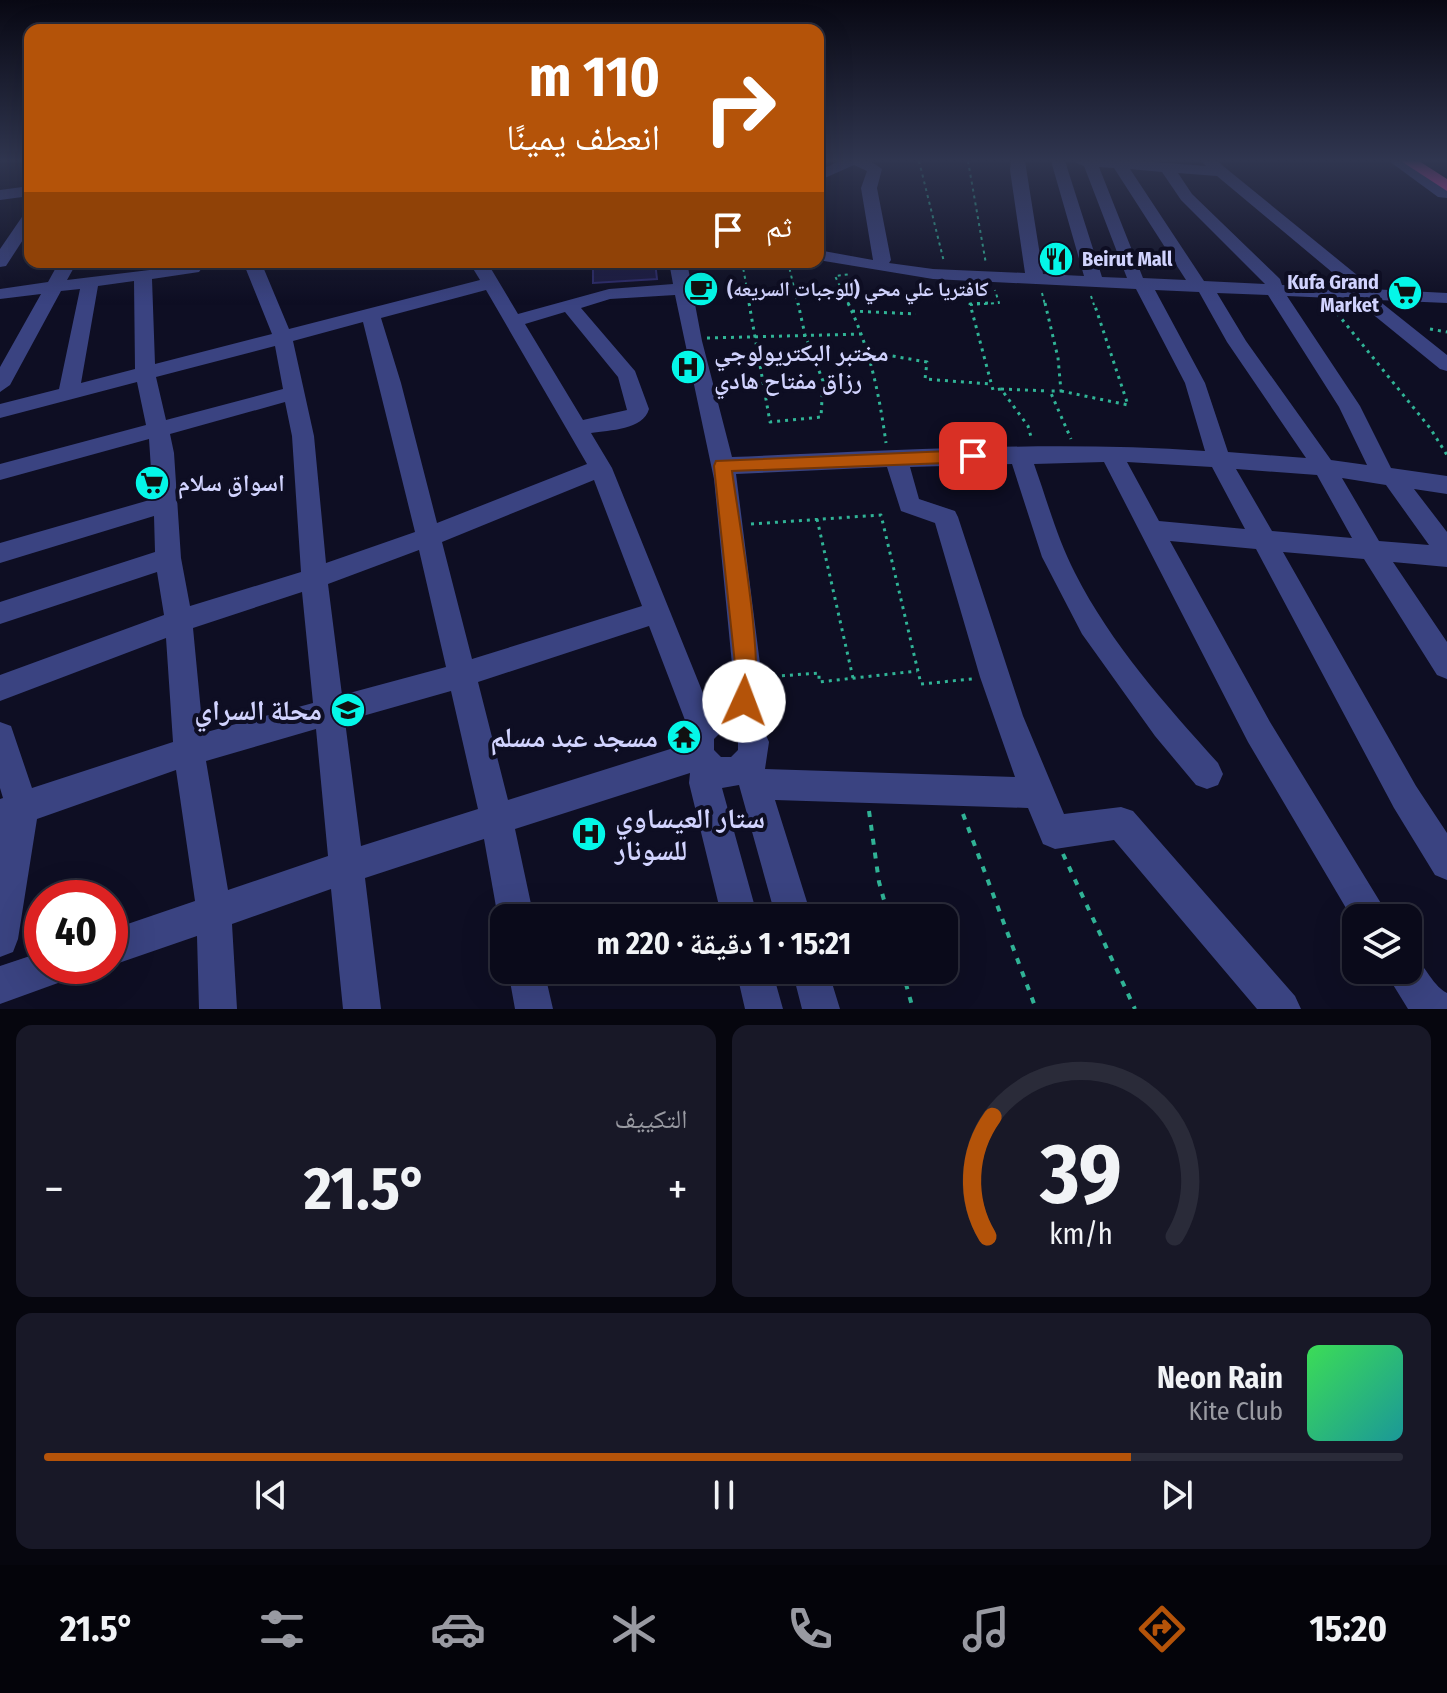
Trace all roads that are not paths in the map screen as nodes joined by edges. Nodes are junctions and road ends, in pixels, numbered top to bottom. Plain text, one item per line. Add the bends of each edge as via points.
1 (873, 208) edge
2 (1025, 208) edge
3 (1071, 208) edge
4 (1106, 208) edge
5 (1146, 208) edge
6 (1197, 208) edge
7 (1262, 208) edge
8 (24, 226) edge
9 (24, 256) edge
10 (824, 256) edge
11 (1, 260) edge
12 (882, 260) dead end
13 (65, 268) edge
14 (193, 268) dead end
15 (254, 268) edge
16 (482, 268) edge
17 (679, 268) edge
18 (143, 276) junction
19 (1036, 278) junction
20 (1090, 281) junction
21 (90, 282) junction
22 (491, 283) junction
23 (55, 285) junction
24 (682, 289) junction
25 (1203, 289) junction
26 (1360, 291) junction
27 (0, 294) edge
28 (1447, 298) edge
29 (569, 305) junction
30 (371, 316) junction
31 (514, 321) junction
32 (283, 337) junction
33 (1447, 365) edge
34 (145, 373) junction
35 (0, 385) edge
36 (296, 392) junction
37 (69, 393) junction
38 (0, 411) edge
39 (579, 428) junction
40 (156, 429) junction
41 (1111, 454) junction
42 (1028, 455) junction
43 (892, 459) junction
44 (1219, 459) junction
45 (722, 466) junction
46 (1324, 467) junction
47 (601, 468) junction
48 (0, 472) edge
49 (1389, 479) junction
50 (1447, 485) edge
51 (165, 504) junction
52 (1151, 530) junction
53 (428, 537) junction
54 (1262, 540) junction
55 (1371, 550) junction
56 (0, 553) edge
57 (1447, 554) edge
58 (168, 558) junction
59 (314, 578) junction
60 (658, 612) junction
61 (0, 613) edge
62 (179, 621) junction
63 (1447, 666) edge
64 (462, 675) junction
65 (0, 688) edge
66 (331, 713) junction
67 (743, 723) junction
68 (0, 736) edge
69 (703, 750) junction
70 (189, 751) junction
71 (752, 774) junction
72 (1207, 774) dead end
73 (1037, 793) junction
74 (11, 811) edge
75 (497, 820) junction
76 (1447, 863) edge
77 (344, 868) junction
78 (513, 904) edge
79 (736, 904) edge
80 (790, 904) edge
81 (1363, 904) edge
82 (214, 913) junction
83 (0, 939) edge
84 (128, 942) edge
85 (24, 977) edge
86 (529, 984) edge
87 (758, 984) edge
88 (814, 984) edge
89 (1412, 984) edge
90 (0, 985) edge
91 (218, 1009) edge
92 (362, 1009) edge
93 (534, 1009) edge
94 (764, 1009) edge
95 (821, 1009) edge
96 (1282, 1009) edge
97 (1439, 1009) edge

1 - 12 street
2 - 19 street
3 - 20 street
4 - 44 street via 1195,383
5 - 25 street
6 - 49 street via 1276,289 1292,324 1343,393
7 - 26 street
8 - 11 street
9 - 11 street
10 - 19 street via 898,270
13 - 23 street
14 - 18 street
15 - 32 street
16 - 22 street
17 - 24 street
18 - 21 street
18 - 34 street
19 - 20 street
20 - 25 street
21 - 23 street
21 - 37 street
22 - 30 street
22 - 31 street
23 - 27 street
23 - 35 street
24 - 29 street via 609,294
24 - 45 street
25 - 26 street
25 - 46 street
26 - 28 street
26 - 33 street
29 - 31 street
29 - 39 street via 628,376 638,409 628,419
30 - 32 street
30 - 53 street
31 - 39 street
32 - 34 street
32 - 36 street
34 - 37 street
34 - 40 street
36 - 40 street
36 - 59 street
37 - 38 street
39 - 47 street
40 - 48 street
40 - 51 street via 163,453
41 - 42 street
41 - 44 street
41 - 52 street
42 - 43 street
42 - 72 street via 1059,568 1086,620 1134,690
43 - 45 street
43 - 73 street via 909,505 946,517 992,677
44 - 46 street
44 - 54 street
45 - 67 street via 745,679
46 - 49 street
46 - 55 street
47 - 53 street
47 - 60 street
49 - 50 street
49 - 57 street
51 - 56 street
51 - 58 street
52 - 54 street
52 - 81 street via 1259,732
53 - 59 street
53 - 64 street
54 - 55 street
54 - 76 street
55 - 57 street
55 - 63 street
58 - 61 street
58 - 62 street
59 - 62 street
59 - 66 street
60 - 64 street
60 - 69 street
62 - 65 street
62 - 70 street
64 - 66 street
64 - 75 street
66 - 70 street
66 - 77 street
67 - 69 street via 726,718 709,723
67 - 71 street via 755,747
68 - 74 street
69 - 71 street via 723,773
69 - 75 street
69 - 79 street via 705,783
70 - 74 street
70 - 82 street
71 - 73 street via 866,787
71 - 80 street
73 - 96 street via 1055,832 1121,823
74 - 83 street
75 - 77 street
75 - 78 street
77 - 82 street
77 - 92 street
82 - 84 street
82 - 91 street
85 - 90 street
86 - 93 street
87 - 94 street
88 - 95 street
89 - 97 street

